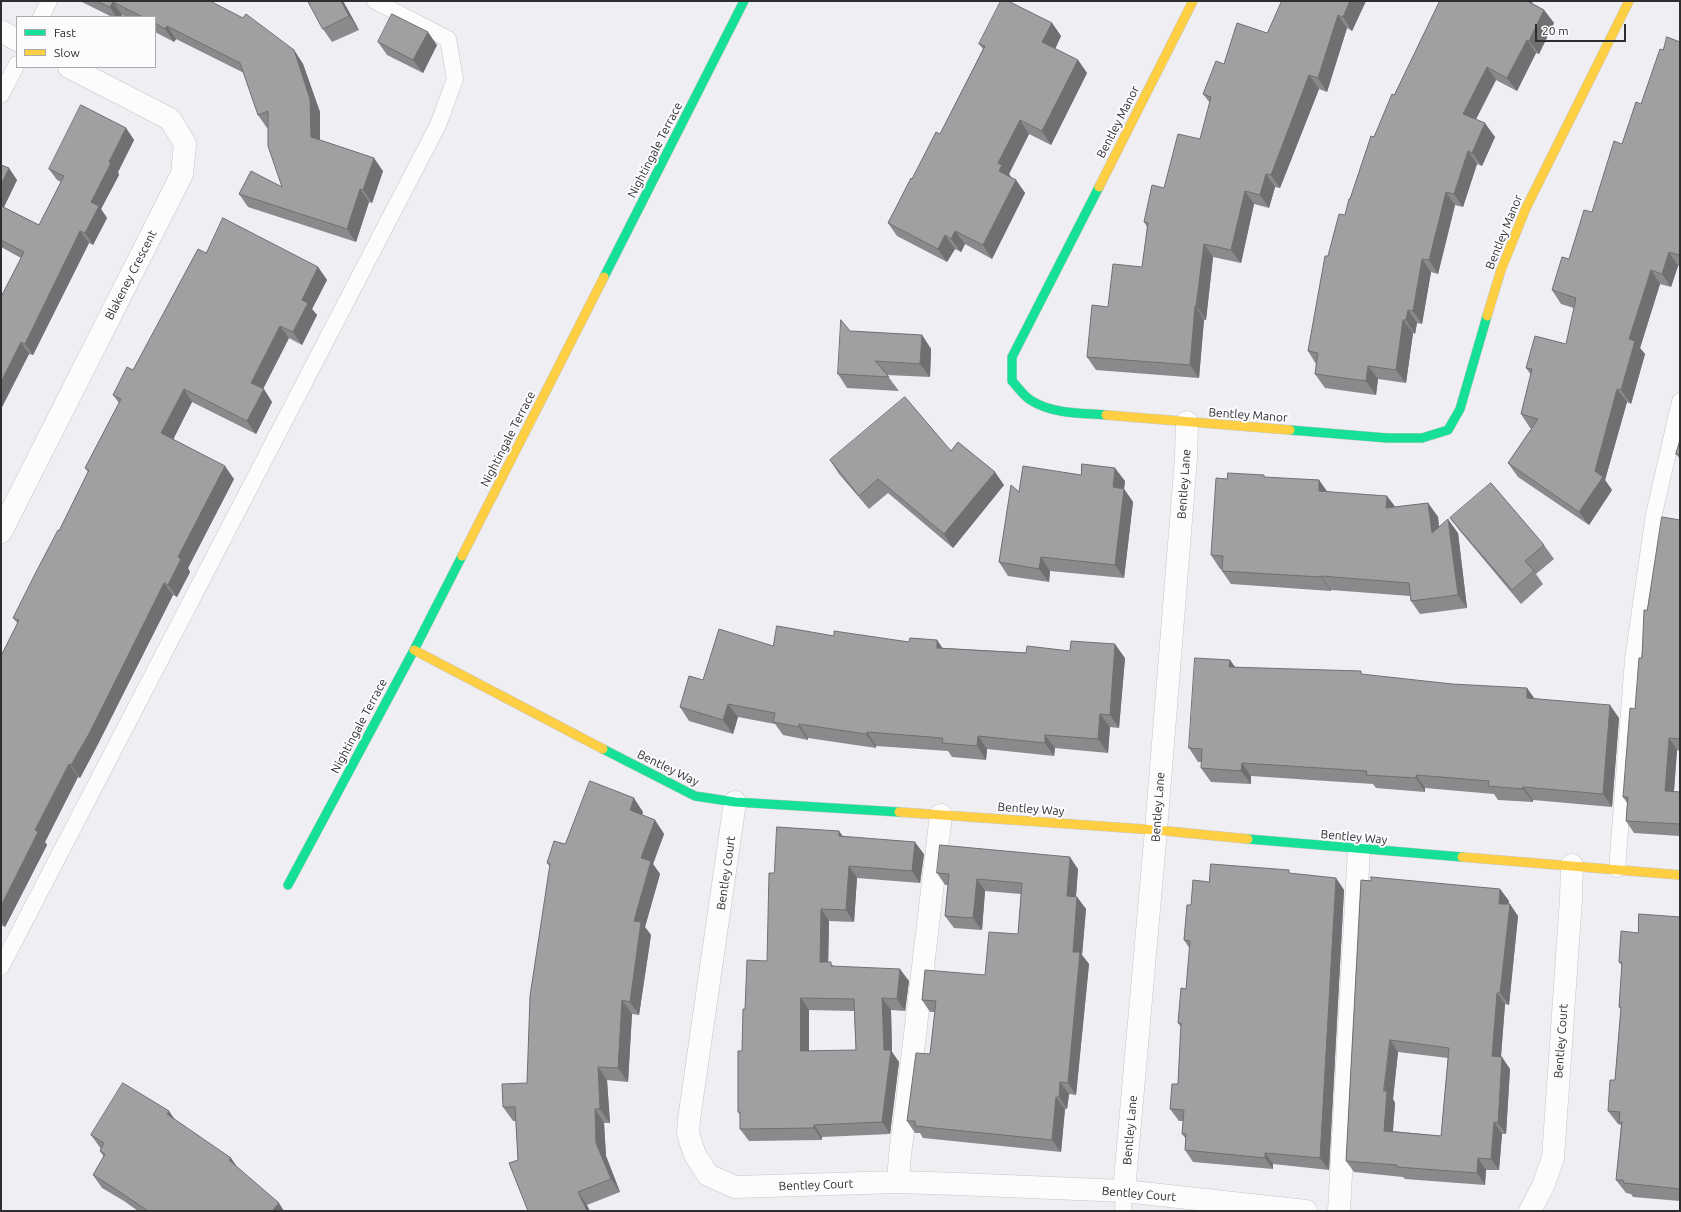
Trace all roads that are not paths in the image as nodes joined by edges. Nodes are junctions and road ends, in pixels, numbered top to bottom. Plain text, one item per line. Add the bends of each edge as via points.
1 (49, 1) edge
2 (375, 1) edge
3 (744, 1) edge
4 (1193, 1) edge
5 (1629, 1) edge
6 (42, 16) edge
7 (1, 31) edge
8 (16, 39) edge
9 (16, 66) edge
10 (71, 68) edge
11 (1, 95) edge
12 (1680, 401) edge
13 (1187, 422) junction
14 (1, 532) edge
15 (414, 650) junction
16 (735, 802) junction
17 (941, 815) junction
18 (1156, 830) junction
19 (1359, 850) junction
20 (1572, 865) junction
21 (1617, 869) junction
22 (1680, 875) edge
23 (288, 885) dead end
24 (1, 967) edge
25 (898, 1182) junction
26 (1123, 1201) edge
27 (1306, 1211) edge
28 (1339, 1211) edge
29 (1530, 1211) edge

1 - 6 lane
2 - 24 lane via 448,39 455,79 438,125
3 - 15 street, Nightingale Terrace
4 - 13 street, Bentley Manor via 1012,357 1012,381 1031,401 1050,408 1078,413
5 - 13 street, Bentley Manor via 1526,208 1501,270 1460,408 1448,430 1422,438 1387,438
7 - 8 street
9 - 11 lane
10 - 14 street, Blakeney Crescent via 170,119 185,144 182,174
12 - 21 lane via 1654,514 1634,660
13 - 18 street, Bentley Lane
15 - 16 street, Bentley Way via 685,792
15 - 23 street, Nightingale Terrace
16 - 17 street, Bentley Way
16 - 25 street, Bentley Court via 689,1119 688,1134 695,1155 708,1175 735,1187
17 - 18 street, Bentley Way
17 - 25 street
18 - 19 street, Bentley Way
18 - 26 street, Bentley Lane
19 - 20 street, Bentley Way
19 - 28 street
20 - 21 street, Bentley Way
20 - 29 street, Bentley Court via 1553,1158
21 - 22 street, Bentley Way
25 - 26 street, Bentley Court
26 - 27 street, Bentley Court

